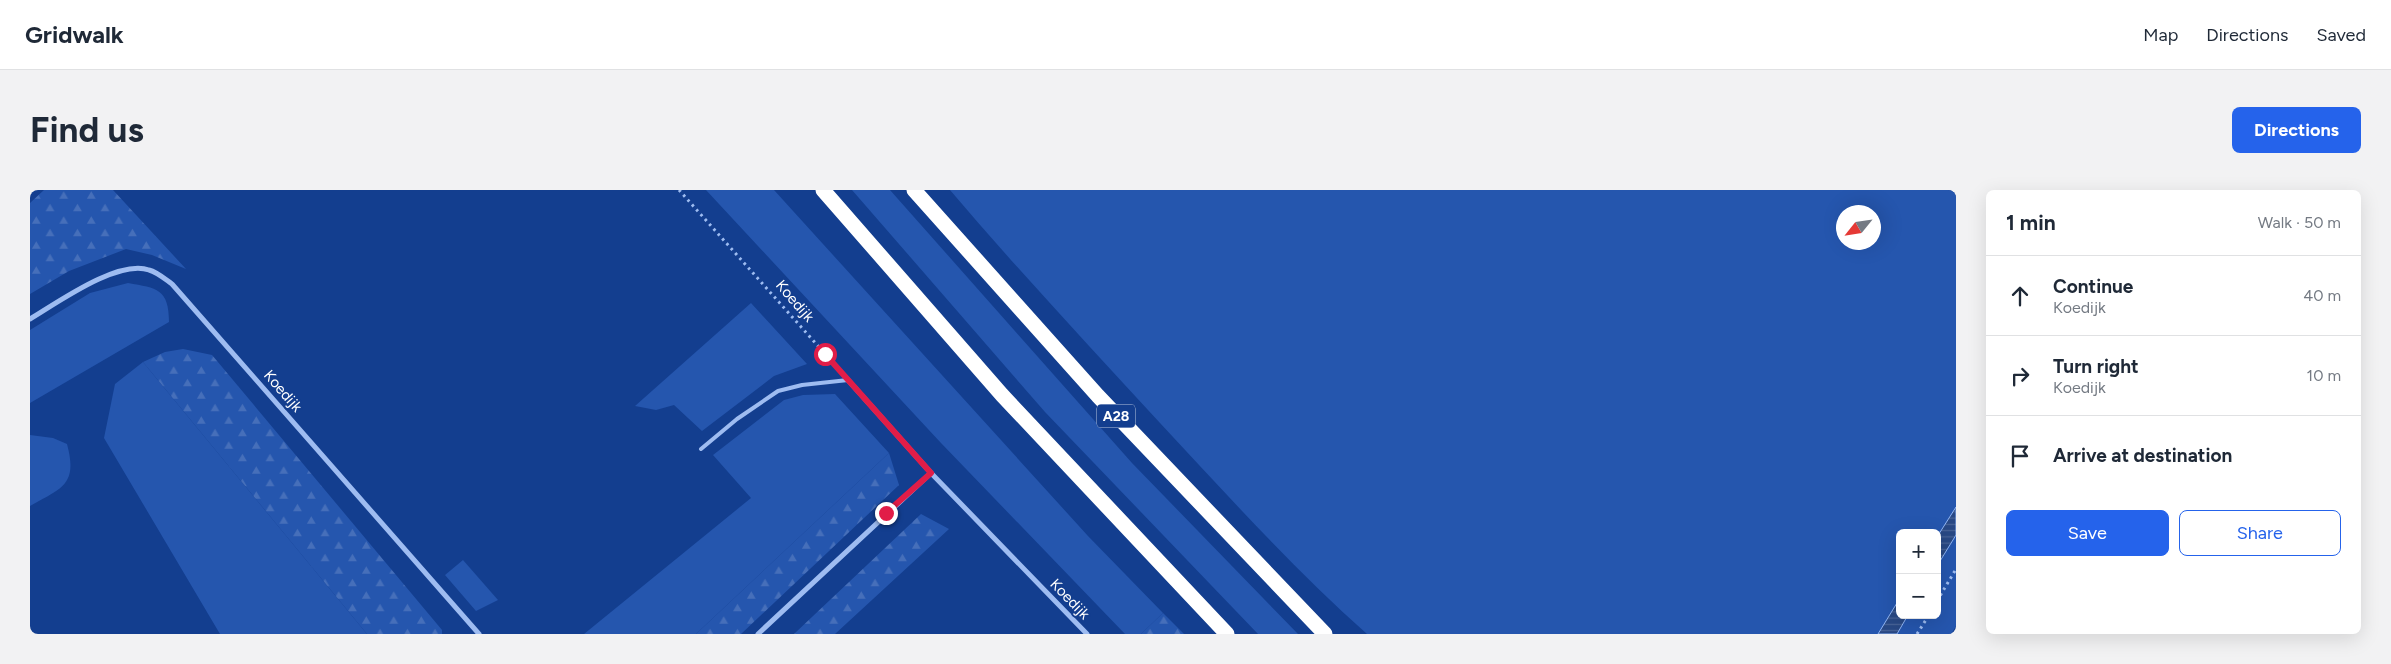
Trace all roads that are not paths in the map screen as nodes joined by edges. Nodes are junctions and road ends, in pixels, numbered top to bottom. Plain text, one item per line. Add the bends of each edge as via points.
1 (823, 190) edge
2 (914, 190) edge
3 (30, 319) edge
4 (848, 380) joint
5 (701, 449) dead end
6 (931, 473) junction
7 (479, 634) edge
8 (758, 634) edge
9 (1087, 634) edge
10 (1227, 634) edge
11 (1325, 634) edge

1 - 10 highway via 1029,424
2 - 11 highway, A28 via 1098,396
3 - 7 street, Koedijk via 105,275 124,270 148,269 172,284
4 - 5 lane via 802,384 778,390 736,419
4 - 6 street, Koedijk
6 - 8 street
6 - 9 street, Koedijk

